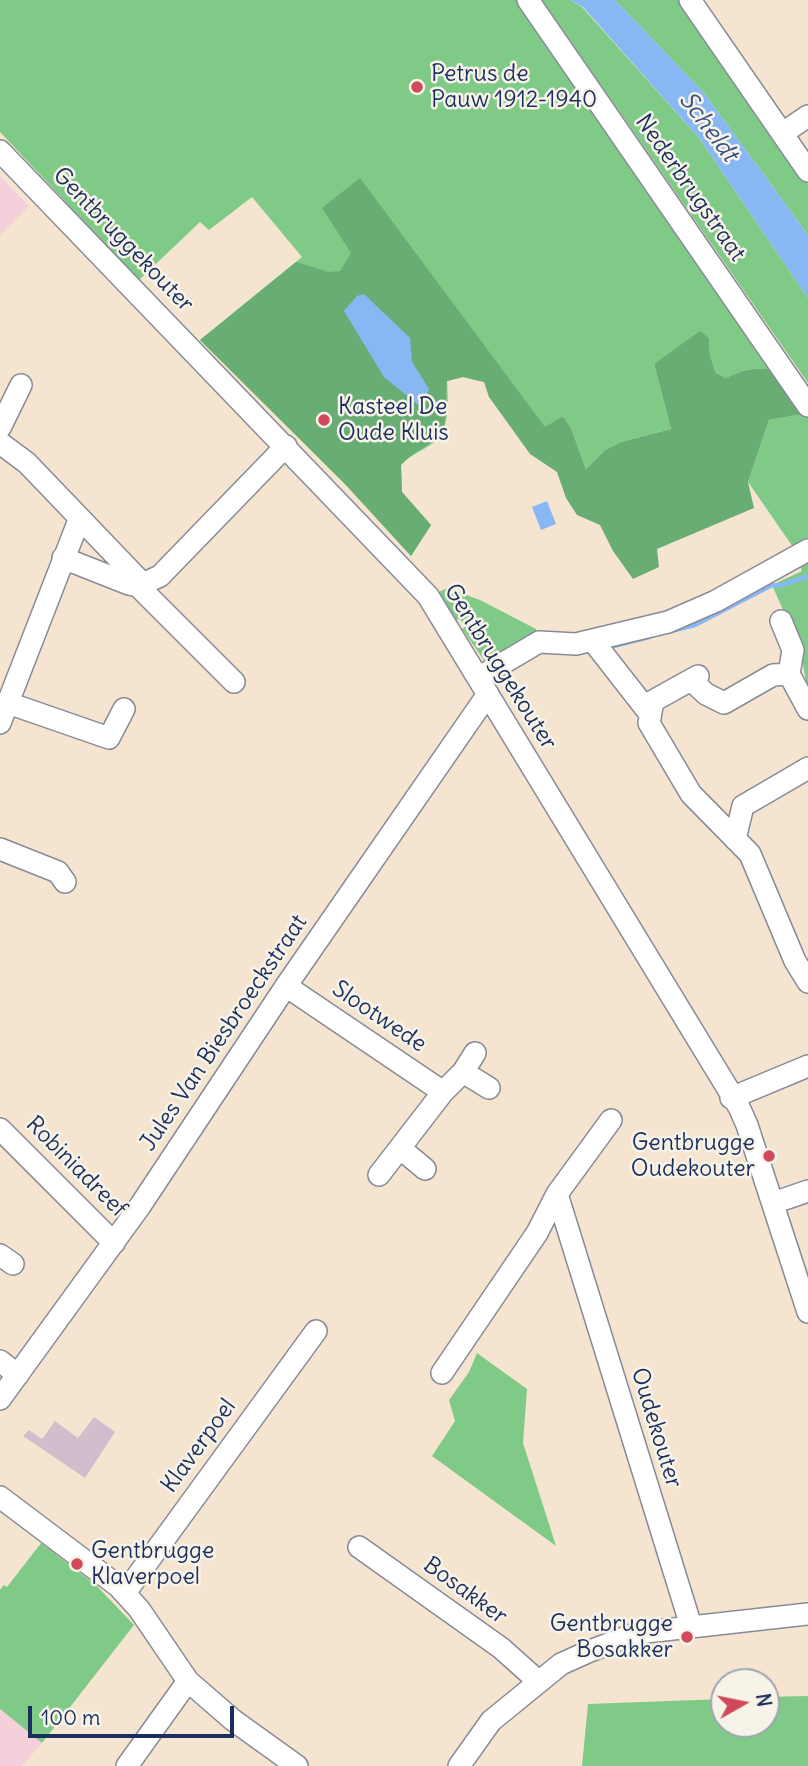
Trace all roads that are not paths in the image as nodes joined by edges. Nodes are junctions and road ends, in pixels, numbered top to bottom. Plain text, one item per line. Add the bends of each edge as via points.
1 (528, 0) edge
2 (690, 0) edge
3 (808, 116) edge
4 (783, 133) junction
5 (0, 151) edge
6 (808, 171) edge
7 (21, 385) dead end
8 (808, 406) edge
9 (0, 428) edge
10 (0, 443) edge
11 (286, 446) junction
12 (79, 520) junction
13 (808, 550) edge
14 (63, 558) junction
15 (140, 584) junction
16 (781, 621) dead end
17 (593, 640) junction
18 (789, 674) junction
19 (234, 682) dead end
20 (483, 686) junction
21 (8, 703) junction
22 (124, 709) dead end
23 (808, 709) edge
24 (650, 714) junction
25 (0, 723) edge
26 (808, 768) edge
27 (735, 839) junction
28 (0, 849) edge
29 (65, 882) dead end
30 (807, 976) edge
31 (286, 986) junction
32 (475, 1053) dead end
33 (808, 1066) edge
34 (463, 1072) junction
35 (489, 1088) dead end
36 (443, 1092) junction
37 (731, 1098) junction
38 (611, 1120) dead end
39 (0, 1129) edge
40 (401, 1149) junction
41 (425, 1169) dead end
42 (379, 1175) dead end
43 (808, 1191) edge
44 (557, 1194) junction
45 (773, 1203) junction
46 (537, 1233) junction
47 (114, 1242) junction
48 (573, 1245) junction
49 (808, 1312) edge
50 (316, 1331) dead end
51 (0, 1361) edge
52 (442, 1373) dead end
53 (18, 1375) junction
54 (0, 1399) edge
55 (0, 1497) edge
56 (359, 1547) dead end
57 (125, 1593) junction
58 (808, 1614) edge
59 (691, 1626) junction
60 (188, 1681) junction
61 (538, 1681) junction
62 (127, 1766) edge
63 (298, 1766) edge
64 (459, 1766) edge

1 - 8 street, Nederbrugstraat
2 - 4 street
3 - 4 street
4 - 6 street
5 - 11 street, Gentbruggekouter
7 - 9 street
10 - 12 street via 27,463
11 - 15 street via 160,576
11 - 20 street, Gentbruggekouter via 428,596
12 - 14 street
12 - 15 street
13 - 17 street, Jules Van Biesbroeckstraat via 668,622
14 - 15 street
14 - 21 street
15 - 19 street
16 - 18 street via 793,650
17 - 20 street, Jules Van Biesbroeckstraat via 576,645 539,642
17 - 24 street
18 - 23 street
18 - 24 street via 773,675 724,703 706,694 694,678 653,701
20 - 31 street, Jules Van Biesbroeckstraat
20 - 37 street, Gentbruggekouter
21 - 22 street via 108,738
21 - 25 street
24 - 27 street via 649,723 691,794
26 - 27 street via 743,806
27 - 30 street via 750,854 795,961
28 - 29 street via 58,872
31 - 36 street, Slootwede
31 - 47 street, Jules Van Biesbroeckstraat
32 - 34 street
33 - 37 street
34 - 35 street
34 - 36 street
36 - 40 street
37 - 45 street, Gentbruggekouter via 747,1125
38 - 44 street
39 - 47 street, Robiniadreef
40 - 41 street
40 - 42 street
43 - 45 street
44 - 46 street
44 - 48 street, Oudekouter
45 - 49 street, Gentbruggekouter
46 - 48 street
46 - 52 street
47 - 53 street, Jules Van Biesbroeckstraat
48 - 59 street, Oudekouter
50 - 57 street, Klaverpoel
51 - 53 street
53 - 54 street, Jules Van Biesbroeckstraat
55 - 57 street
56 - 61 street, Bosakker via 501,1648
57 - 60 street
58 - 59 street
59 - 61 street via 637,1633 561,1664
60 - 62 street
60 - 63 street
61 - 64 street via 491,1721

